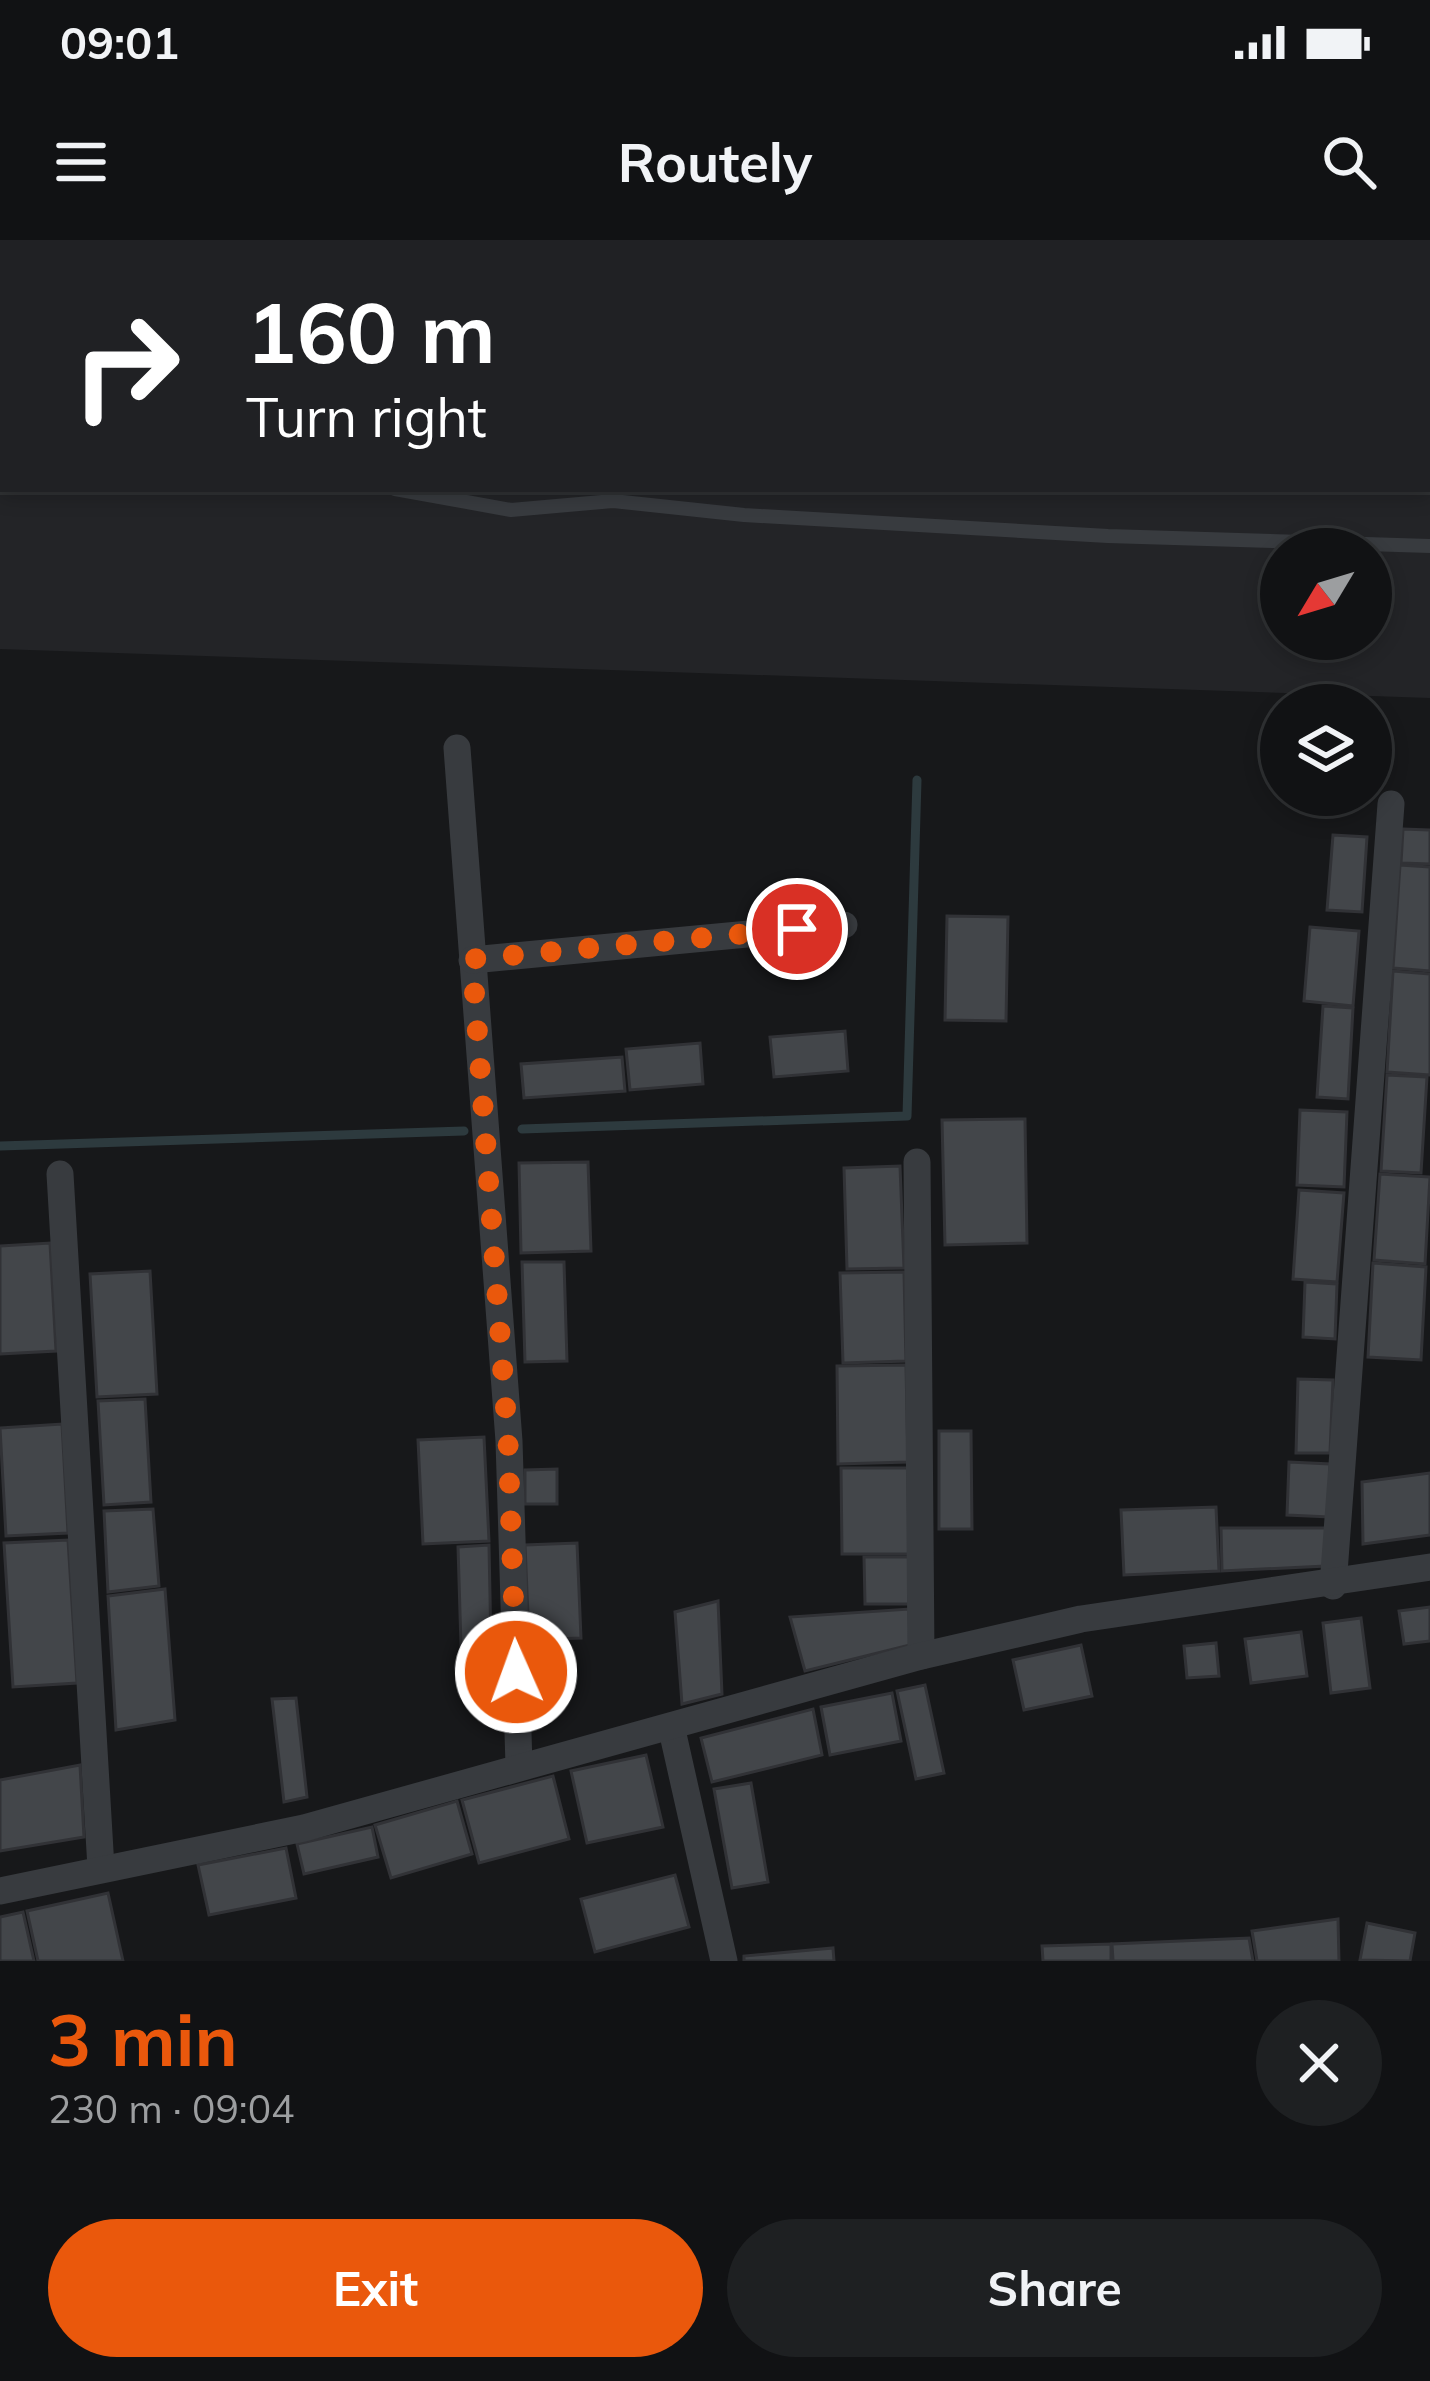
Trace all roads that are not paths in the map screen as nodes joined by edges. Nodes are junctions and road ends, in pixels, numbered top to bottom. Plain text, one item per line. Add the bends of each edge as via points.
1 (412, 492) edge
2 (1430, 546) edge
3 (457, 748) dead end
4 (1389, 816) edge
5 (844, 925) dead end
6 (472, 959) junction
7 (917, 1162) dead end
8 (60, 1174) dead end
9 (1430, 1568) edge
10 (1333, 1586) junction
11 (921, 1656) junction
12 (672, 1730) junction
13 (519, 1765) junction
14 (101, 1868) junction
15 (0, 1892) edge
16 (724, 1961) edge

1 - 2 lane via 512,510 613,501 1085,535
3 - 6 street
4 - 10 street
5 - 6 street
6 - 13 street via 508,1441
7 - 11 street
8 - 14 street
9 - 10 street
10 - 11 street via 1082,1619
11 - 12 street
12 - 13 street
12 - 16 street
13 - 14 street via 304,1828
14 - 15 street

